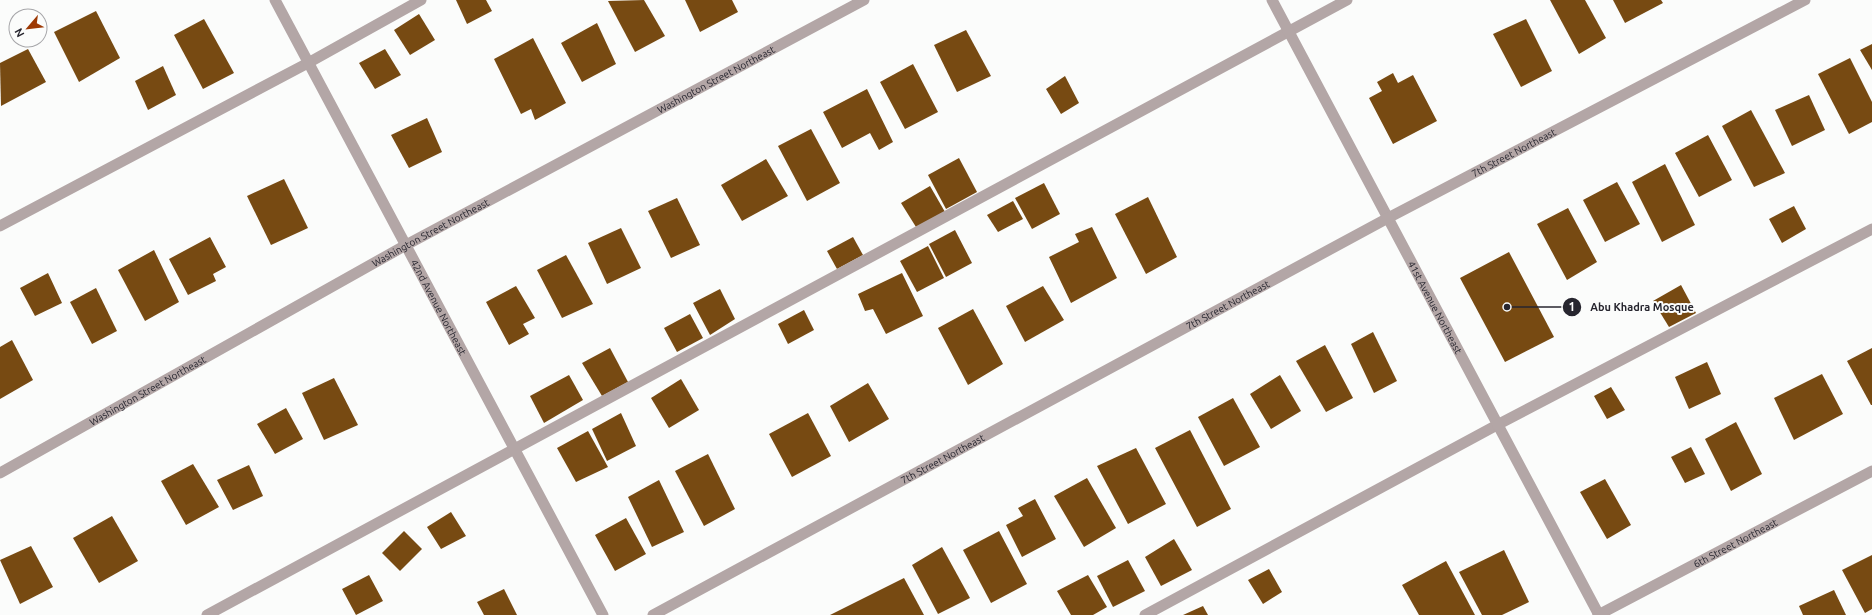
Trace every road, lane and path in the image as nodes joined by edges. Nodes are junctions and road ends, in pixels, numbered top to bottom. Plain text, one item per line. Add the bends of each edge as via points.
1 (275, 0) edge
2 (421, 0) edge
3 (864, 0) edge
4 (1272, 0) edge
5 (1347, 0) edge
6 (1805, 0) edge
7 (1288, 31) junction
8 (308, 63) junction
9 (1388, 218) junction
10 (0, 226) edge
11 (1872, 229) edge
12 (406, 245) junction
13 (1497, 424) junction
14 (515, 449) junction
15 (1872, 471) edge
16 (0, 473) edge
17 (207, 615) edge
18 (603, 615) edge
19 (653, 615) edge
20 (1145, 615) edge
21 (1598, 615) edge

1 - 8 street, 42nd Avenue Northeast
2 - 8 street
3 - 12 street, Washington Street Northeast
4 - 7 street, 41st Avenue Northeast
5 - 7 street
6 - 9 street, 7th Street Northeast
7 - 9 street, 41st Avenue Northeast
7 - 14 street
8 - 10 street
8 - 12 street, 42nd Avenue Northeast
9 - 13 street, 41st Avenue Northeast
9 - 19 street, 7th Street Northeast
11 - 13 street
12 - 14 street, 42nd Avenue Northeast
12 - 16 street, Washington Street Northeast
13 - 20 street
13 - 21 street, 41st Avenue Northeast
14 - 17 street
14 - 18 street, 42nd Avenue Northeast
15 - 21 street, 6th Street Northeast

